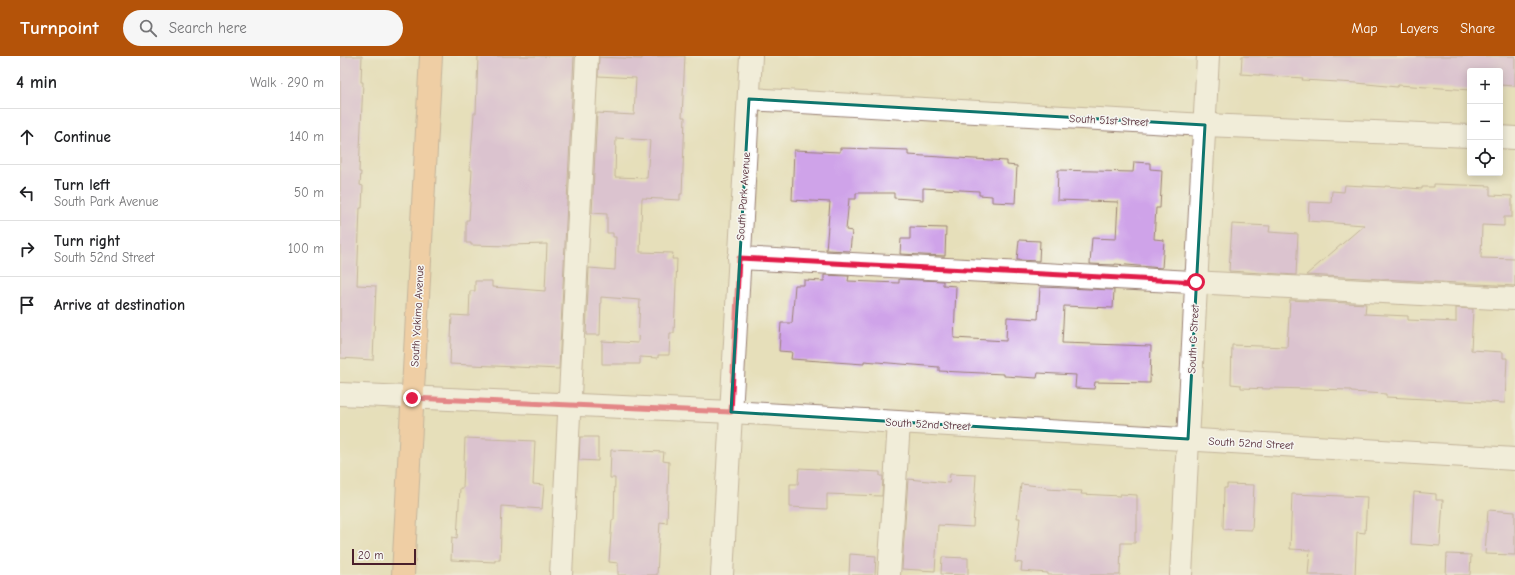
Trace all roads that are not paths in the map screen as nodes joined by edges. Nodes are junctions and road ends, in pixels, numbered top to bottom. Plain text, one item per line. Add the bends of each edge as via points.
1 (430, 56) edge
2 (587, 56) edge
3 (751, 56) edge
4 (1208, 56) edge
5 (749, 99) junction
6 (1205, 125) junction
7 (1467, 136) edge
8 (1503, 137) edge
9 (1515, 138) edge
10 (739, 258) junction
11 (1196, 282) junction
12 (1515, 299) edge
13 (340, 394) edge
14 (412, 398) junction
15 (569, 405) junction
16 (731, 412) junction
17 (899, 423) junction
18 (1188, 440) junction
19 (1515, 459) edge
20 (403, 575) edge
21 (560, 575) edge
22 (722, 575) edge
23 (889, 575) edge
24 (1181, 575) edge

1 - 14 main road, South Yakima Avenue
2 - 15 street
3 - 5 street, South Park Avenue
4 - 6 street, South G Street
5 - 6 street, South 51st Street
5 - 10 street, South Park Avenue
6 - 7 street, South 51st Street
6 - 11 street, South G Street
8 - 9 street
10 - 11 street
10 - 16 street, South Park Avenue
11 - 12 street
11 - 18 street, South G Street
13 - 14 street, South 52nd Street
14 - 15 street, South 52nd Street
14 - 20 main road, South Yakima Avenue
15 - 16 street, South 52nd Street
15 - 21 street
16 - 17 street, South 52nd Street
16 - 22 street, South Park Avenue
17 - 18 street, South 52nd Street
17 - 23 street
18 - 19 street, South 52nd Street
18 - 24 street, South G Street

